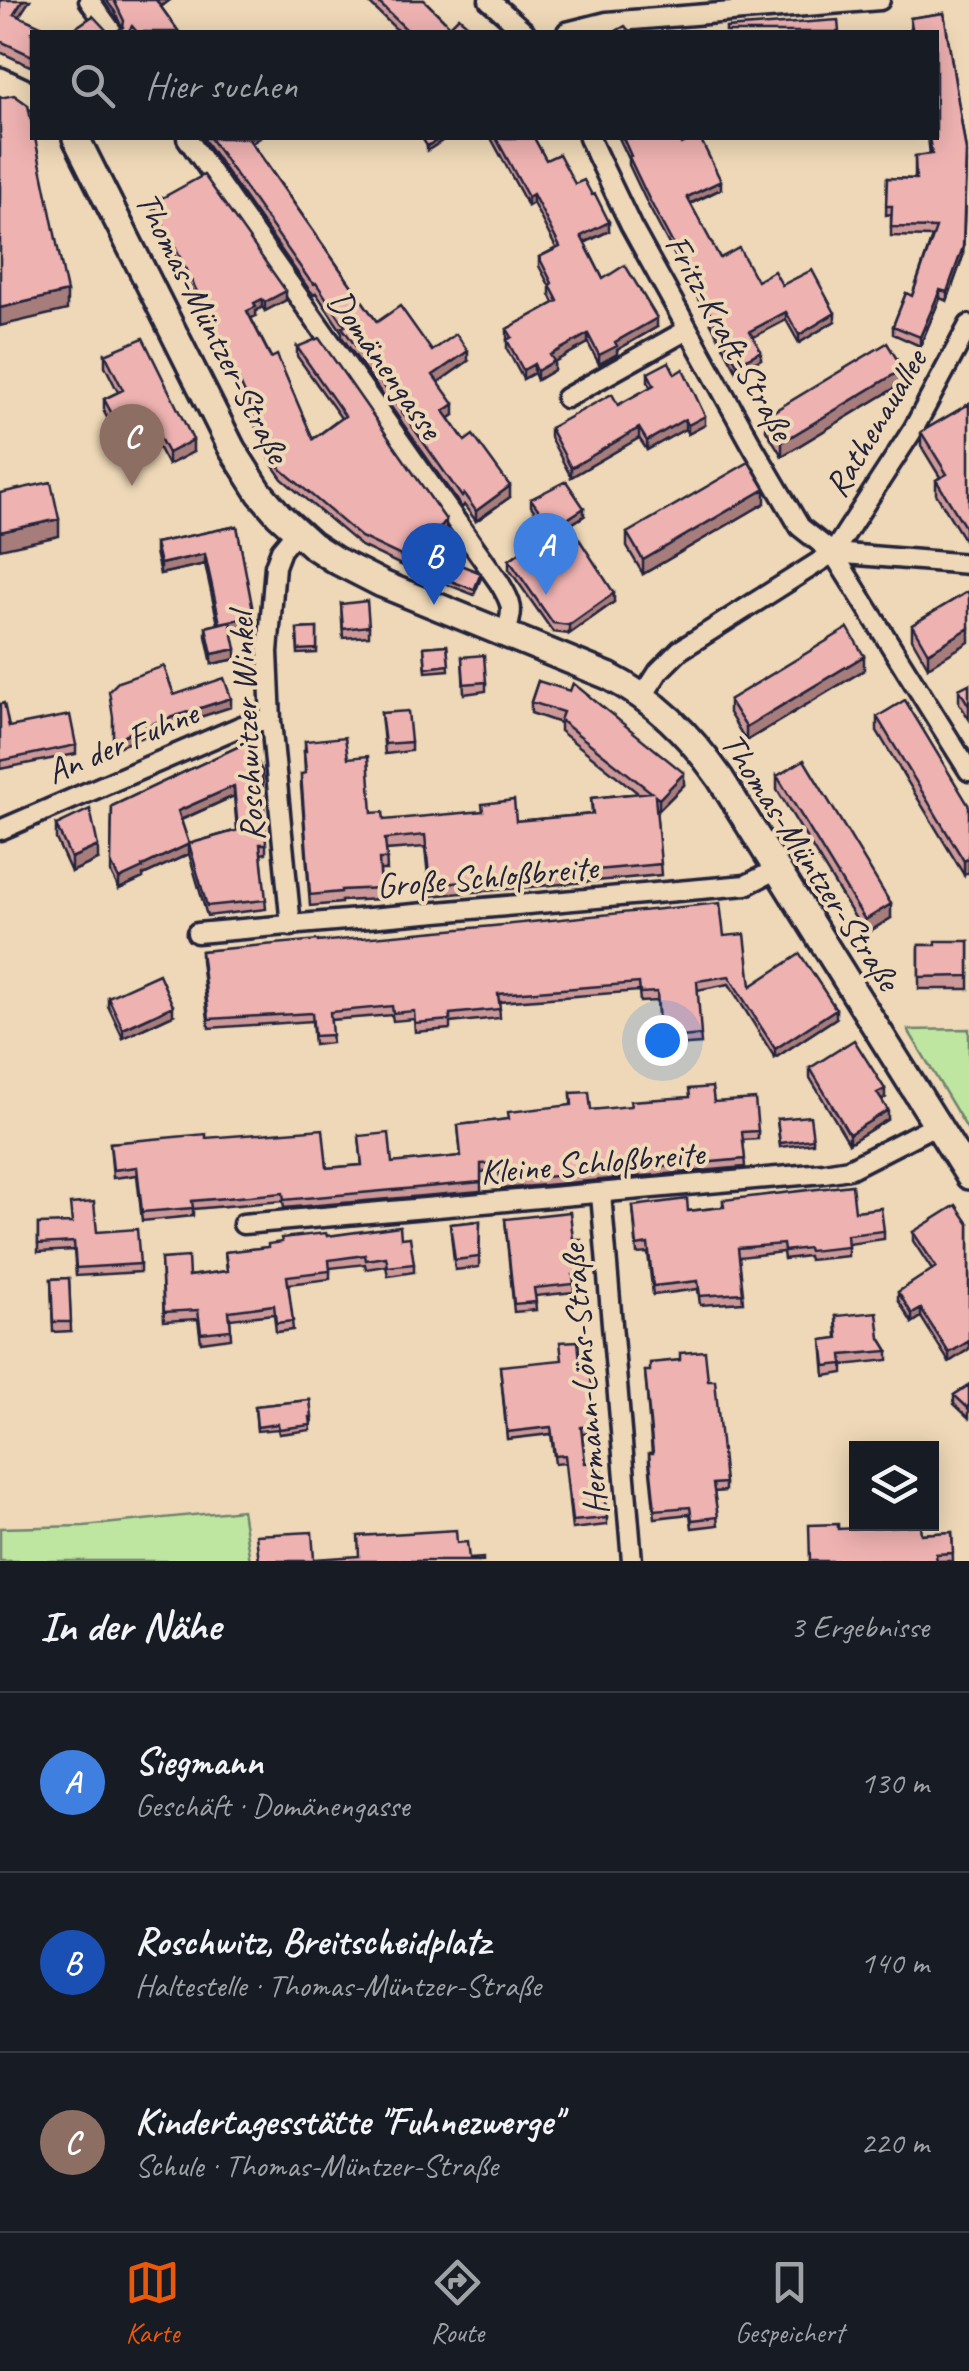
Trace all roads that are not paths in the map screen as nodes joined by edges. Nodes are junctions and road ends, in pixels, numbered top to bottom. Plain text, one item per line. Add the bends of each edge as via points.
1 (89, 0) edge
2 (489, 0) edge
3 (880, 0) edge
4 (111, 30) edge
5 (522, 30) edge
6 (575, 30) edge
7 (0, 81) edge
8 (30, 95) edge
9 (80, 140) edge
10 (188, 140) edge
11 (590, 140) edge
12 (969, 325) edge
13 (687, 330) junction
14 (566, 398) dead end
15 (296, 532) junction
16 (833, 554) junction
17 (969, 564) edge
18 (505, 634) junction
19 (643, 696) junction
20 (270, 721) junction
21 (969, 771) edge
22 (0, 830) edge
23 (777, 869) junction
24 (292, 926) junction
25 (198, 934) dead end
26 (936, 1124) junction
27 (969, 1176) edge
28 (601, 1194) junction
29 (242, 1224) dead end
30 (632, 1561) edge

1 - 4 street
2 - 5 street
3 - 6 street
7 - 8 main road
9 - 15 main road, Thomas-Müntzer-Straße via 232,449
10 - 18 street, Domänengasse via 510,599
11 - 13 street, Fritz-Kraft-Straße
12 - 16 street, Rathenauallee via 914,428
13 - 14 street
13 - 16 street, Fritz-Kraft-Straße via 800,527
15 - 18 main road, Thomas-Müntzer-Straße via 358,573
15 - 20 street, Roschwitzer Winkel via 275,566
16 - 17 street
16 - 19 street via 680,650
16 - 21 street, Fritz-Kraft-Straße
18 - 19 main road, Thomas-Müntzer-Straße
19 - 23 main road, Thomas-Müntzer-Straße via 702,752
20 - 22 street, An der Fuhne via 237,728
20 - 24 street, Roschwitzer Winkel
23 - 24 street, Große Schloßbreite via 733,887
23 - 26 main road, Thomas-Müntzer-Straße
24 - 25 street, Große Schloßbreite
26 - 27 main road, Thomas-Müntzer-Straße
26 - 28 street, Kleine Schloßbreite via 848,1168
28 - 29 street, Kleine Schloßbreite
28 - 30 street, Hermann-Löns-Straße

